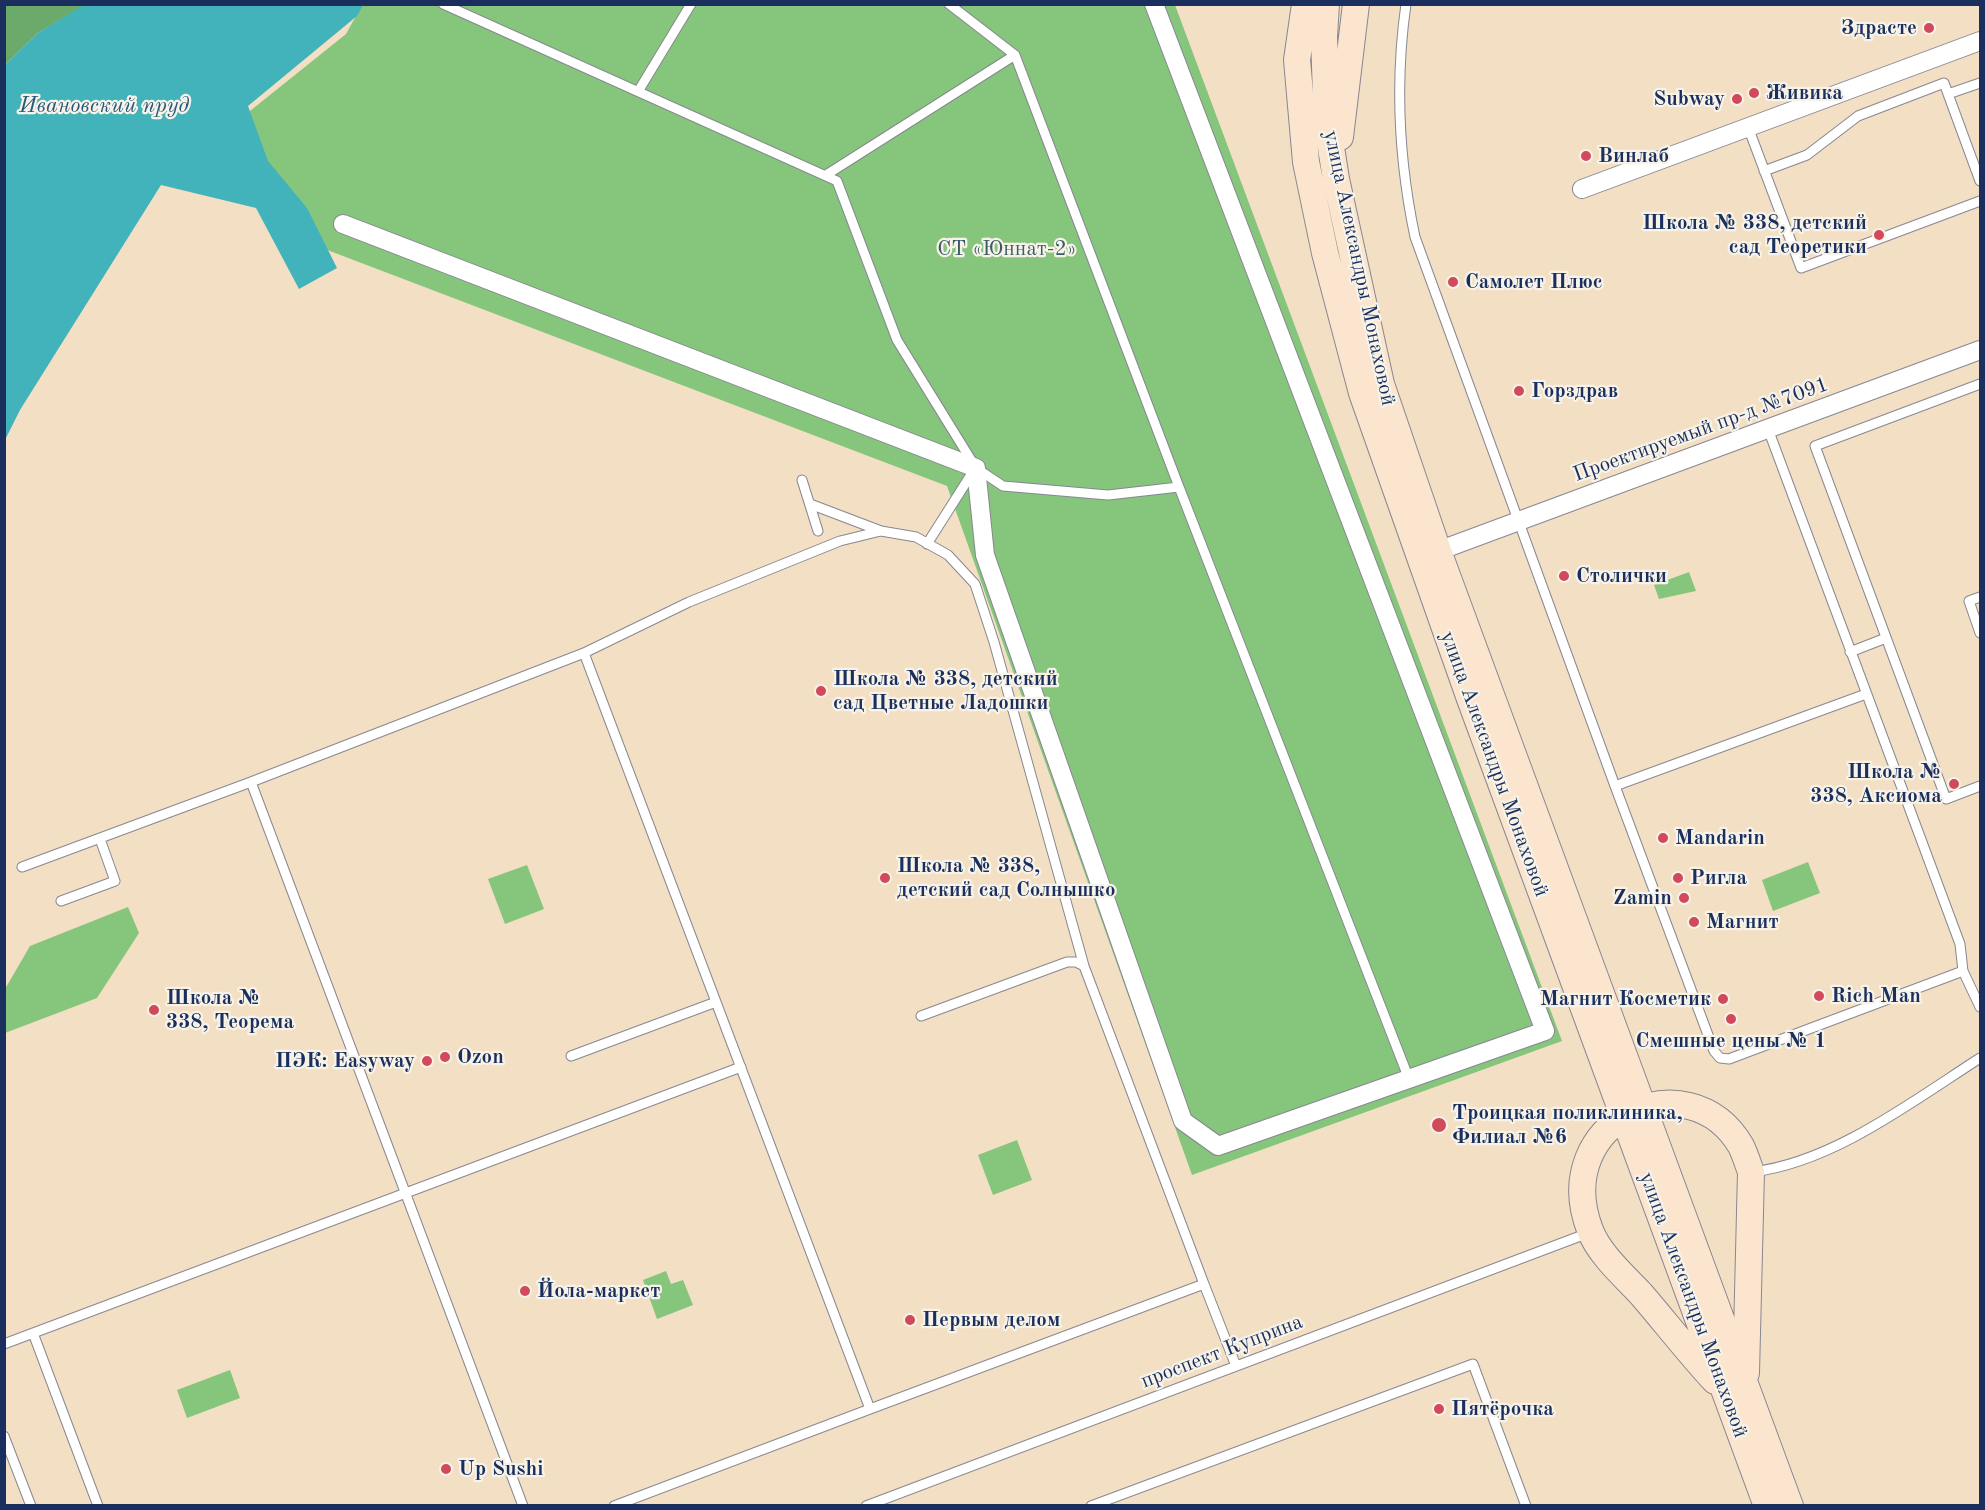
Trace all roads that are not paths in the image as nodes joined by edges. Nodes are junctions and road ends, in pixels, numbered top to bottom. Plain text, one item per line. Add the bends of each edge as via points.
1 (443, 4) edge
2 (691, 4) edge
3 (949, 4) edge
4 (1154, 4) edge
5 (1291, 4) edge
6 (1305, 4) edge
7 (1326, 4) edge
8 (1356, 4) edge
9 (1406, 4) edge
10 (1980, 41) edge
11 (1016, 55) junction
12 (1297, 60) junction
13 (1980, 83) edge
14 (639, 90) junction
15 (1948, 94) junction
16 (1748, 127) junction
17 (1764, 171) junction
18 (826, 175) junction
19 (1336, 179) junction
20 (1980, 181) edge
21 (1581, 189) dead end
22 (1980, 201) edge
23 (343, 224) dead end
24 (1980, 350) edge
25 (1980, 384) edge
26 (1768, 429) junction
27 (976, 468) junction
28 (802, 480) dead end
29 (1179, 487) junction
30 (810, 504) junction
31 (1518, 522) junction
32 (818, 531) dead end
33 (881, 531) junction
34 (927, 543) junction
35 (1438, 551) junction
36 (1980, 597) edge
37 (1980, 633) edge
38 (1886, 638) junction
39 (1850, 652) junction
40 (584, 653) junction
41 (1866, 694) junction
42 (251, 782) junction
43 (1615, 786) junction
44 (1980, 786) edge
45 (100, 839) junction
46 (22, 867) dead end
47 (61, 901) dead end
48 (1084, 966) junction
49 (1964, 971) junction
50 (716, 1002) junction
51 (1980, 1007) edge
52 (921, 1016) dead end
53 (571, 1056) dead end
54 (1980, 1058) edge
55 (741, 1067) junction
56 (1409, 1079) junction
57 (1633, 1111) junction
58 (1751, 1172) junction
59 (405, 1193) junction
60 (1591, 1232) junction
61 (1204, 1284) junction
62 (33, 1333) junction
63 (4, 1344) edge
64 (1236, 1366) junction
65 (1735, 1389) junction
66 (870, 1409) junction
67 (4, 1436) edge
68 (1097, 1504) edge
69 (31, 1506) edge
70 (98, 1506) edge
71 (523, 1506) edge
72 (614, 1506) edge
73 (866, 1506) edge
74 (1526, 1506) edge
75 (1767, 1506) edge
76 (1790, 1506) edge

1 - 14 lane
2 - 14 lane
3 - 11 lane
4 - 56 street via 1545,1030
5 - 12 main road
6 - 12 main road, улица Александры Монаховой
7 - 19 main road, улица Александры Монаховой via 1324,80
8 - 19 main road
9 - 31 lane via 1401,123 1413,227
10 - 16 street
11 - 18 lane
11 - 29 lane
12 - 57 main road, улица Александры Монаховой via 1306,162 1362,393 1470,699
13 - 15 lane
14 - 18 lane
15 - 17 lane via 1944,83 1858,116 1806,155
15 - 20 lane
16 - 17 lane
16 - 21 street
17 - 22 lane via 1801,268
18 - 27 lane via 837,181 897,340
19 - 35 main road, улица Александры Монаховой via 1381,384
23 - 27 street
24 - 26 street, Проектируемый пр-д №7091
25 - 38 lane via 1815,446
26 - 31 street, Проектируемый пр-д №7091
26 - 39 lane
27 - 29 lane via 1003,486 1108,495
27 - 34 lane
27 - 56 street via 985,555 1184,1121 1218,1146
28 - 30 lane
29 - 56 lane
30 - 32 lane
30 - 33 lane
31 - 35 street, Проектируемый пр-д №7091
31 - 43 lane
33 - 34 lane via 916,537
33 - 40 lane via 840,541 689,602
34 - 48 lane via 948,555 975,584
35 - 57 main road, улица Александры Монаховой
36 - 37 lane via 1969,602
38 - 39 lane
38 - 44 lane via 1946,799
39 - 41 lane
40 - 42 lane
40 - 50 lane
41 - 43 lane
41 - 49 lane via 1960,944
42 - 45 lane
42 - 59 lane
43 - 49 lane via 1714,1051 1720,1058 1729,1059
45 - 46 lane
45 - 47 lane via 115,881
48 - 52 lane via 1067,962
48 - 61 lane
49 - 51 lane
50 - 53 lane
50 - 55 lane
54 - 58 lane via 1830,1150 1789,1166
55 - 59 lane
55 - 66 lane
57 - 58 main road via 1664,1104 1706,1113 1725,1126 1741,1146
57 - 60 main road via 1609,1127 1593,1147 1584,1170 1583,1205
57 - 65 main road, улица Александры Монаховой
58 - 65 main road
59 - 62 lane
59 - 71 lane
60 - 64 lane, проспект Куприна
60 - 65 main road via 1613,1263
61 - 64 lane
61 - 66 lane
62 - 63 lane
62 - 70 lane
64 - 73 lane, проспект Куприна
65 - 75 main road, улица Александры Монаховой
65 - 76 main road, улица Александры Монаховой
66 - 72 lane
67 - 69 lane
68 - 74 lane via 1473,1364

